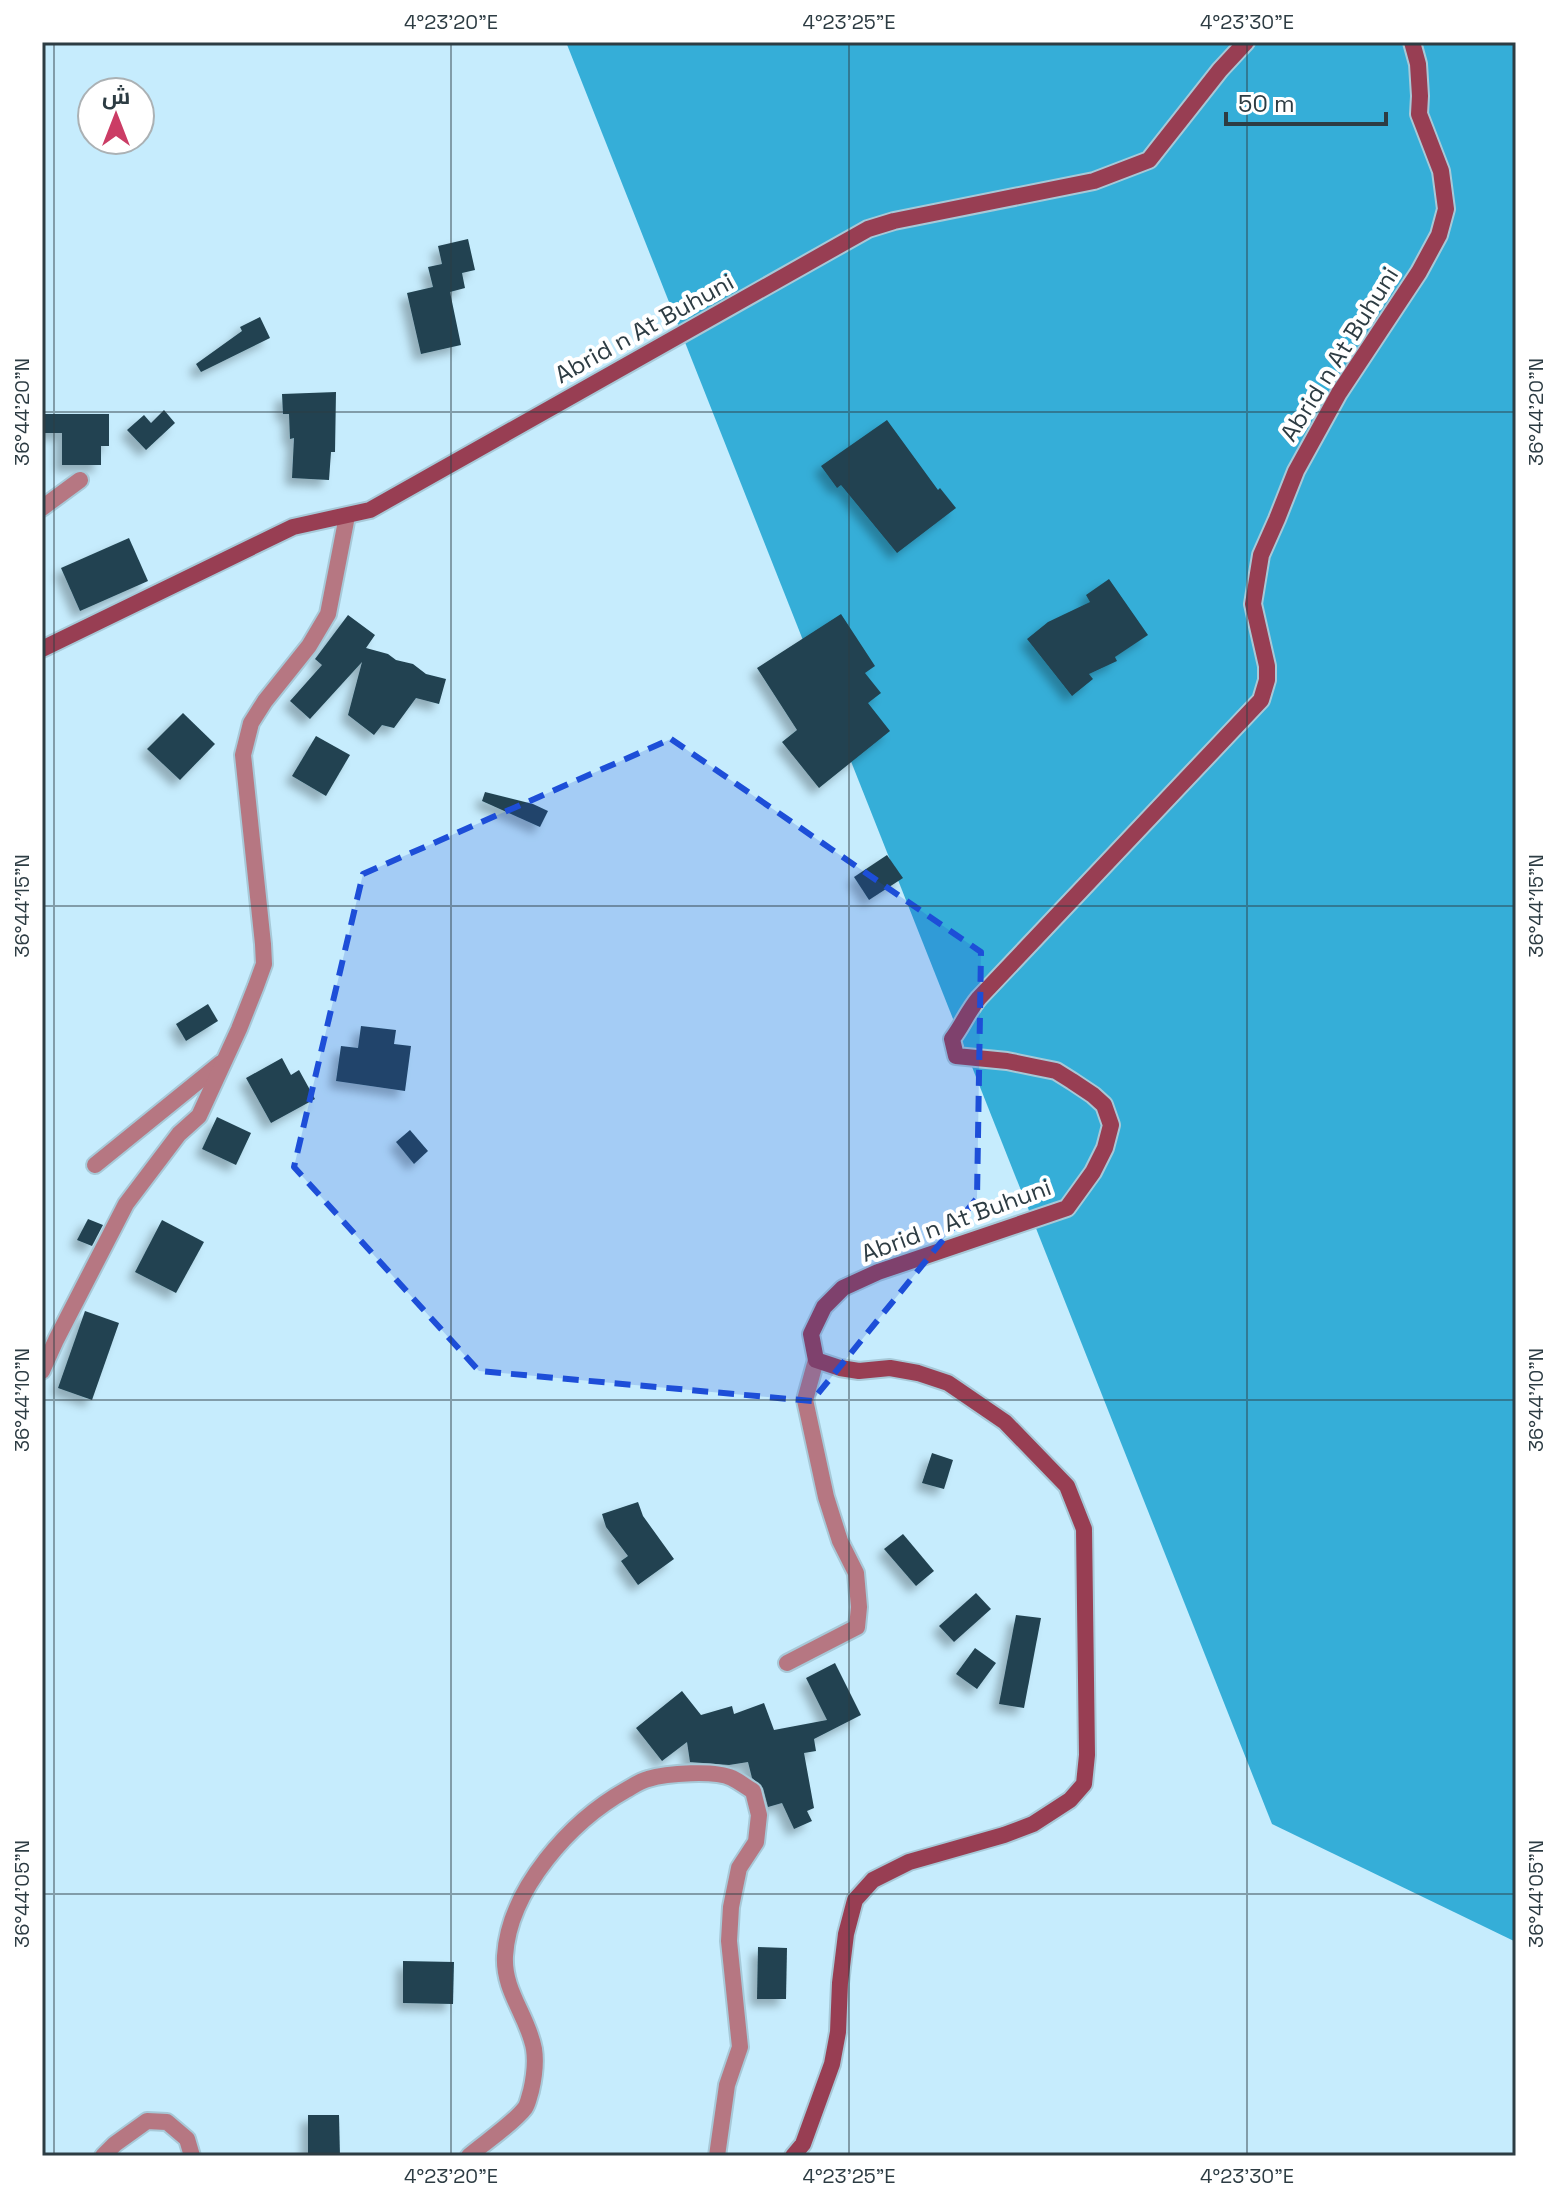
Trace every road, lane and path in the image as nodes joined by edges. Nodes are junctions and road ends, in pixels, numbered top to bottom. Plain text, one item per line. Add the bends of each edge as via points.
1 (1246, 42) edge
2 (1412, 42) edge
3 (80, 480) dead end
4 (42, 508) edge
5 (347, 516) junction
6 (42, 649) edge
7 (225, 1059) junction
8 (95, 1165) dead end
9 (816, 1360) junction
10 (42, 1371) edge
11 (787, 1663) dead end
12 (103, 2156) edge
13 (192, 2156) edge
14 (469, 2156) edge
15 (717, 2156) edge
16 (793, 2156) edge

1 - 5 street, Abrid n At Buhuni via 1149,160 1094,181 868,229 370,510
2 - 9 street, Abrid n At Buhuni via 1419,114 1441,171 1446,209 1419,272 1339,393 1296,471 1261,555 1253,604 1267,666 1261,700 979,998 952,1039 956,1056 1056,1071 1093,1095 1104,1105 1111,1125 1105,1148 1067,1208 843,1288 824,1307 811,1334
3 - 4 street
5 - 6 street, Abrid n At Buhuni via 293,527
5 - 7 street via 328,614 251,723 243,755 264,964
7 - 8 street
7 - 10 street via 199,1116 126,1204
9 - 11 street via 805,1400 826,1497 856,1573 859,1607 857,1627
9 - 16 street via 859,1371 890,1368 948,1383 1005,1422 1067,1486 1084,1529 1087,1755 1084,1784 1070,1800 1004,1835 909,1862 873,1880 855,1900 846,1934 832,2064 803,2144
12 - 13 street via 147,2121 167,2122 187,2139
14 - 15 street via 526,2107 531,2090 534,2049 510,1991 505,1957 528,1887 566,1836 604,1802 645,1780 690,1773 730,1776 753,1791 759,1815 756,1842 739,1868 731,1907 729,1941 740,2047 727,2085

